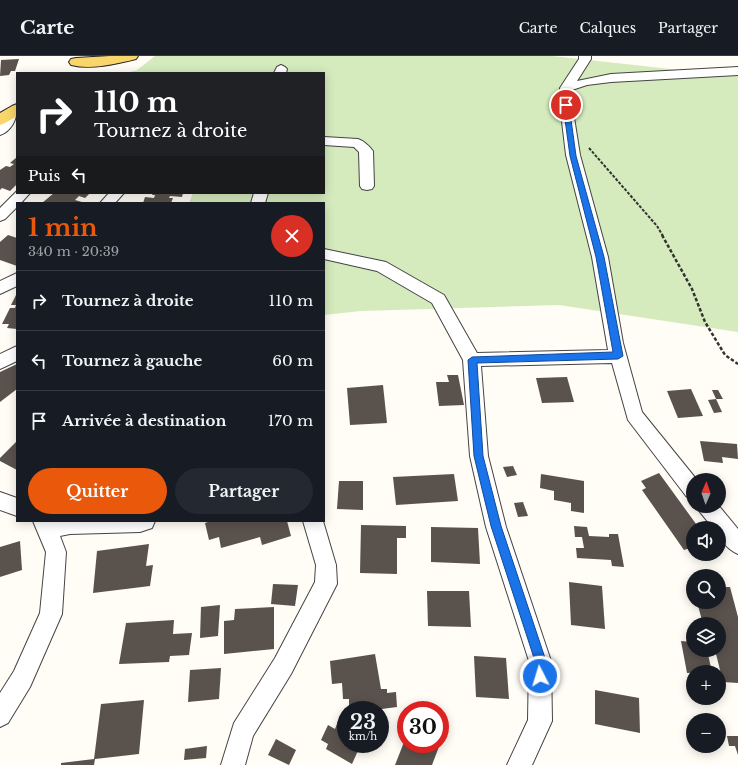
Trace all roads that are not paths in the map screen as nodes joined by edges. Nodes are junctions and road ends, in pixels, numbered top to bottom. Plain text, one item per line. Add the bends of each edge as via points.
1 (131, 56) edge
2 (147, 56) edge
3 (586, 57) edge
4 (75, 64) edge
5 (738, 71) edge
6 (109, 72) edge
7 (566, 88) junction
8 (7, 114) edge
9 (0, 131) edge
10 (325, 141) edge
11 (367, 186) dead end
12 (22, 194) edge
13 (116, 194) edge
14 (108, 202) edge
15 (0, 216) edge
16 (325, 254) edge
17 (16, 280) edge
18 (0, 288) edge
19 (16, 354) edge
20 (618, 356) junction
21 (472, 360) junction
22 (0, 362) edge
23 (686, 481) edge
24 (0, 501) edge
25 (16, 506) edge
26 (712, 513) edge
27 (142, 522) edge
28 (313, 522) edge
29 (45, 525) edge
30 (738, 544) edge
31 (0, 714) edge
32 (233, 765) edge
33 (519, 765) edge

1 - 4 main road
2 - 6 main road
3 - 7 street
5 - 7 street via 611,78
7 - 20 street via 573,156 600,257
8 - 9 street via 4,128
10 - 11 street via 358,143 366,151
12 - 15 street
13 - 14 street
16 - 21 street via 381,266 438,299
17 - 18 street
19 - 22 street
20 - 21 street
20 - 23 street via 634,415
21 - 33 street via 479,456 496,526 540,661 540,720
24 - 25 street
26 - 30 street
27 - 29 street
28 - 32 street via 326,565 326,584 283,666 242,731
29 - 31 street via 56,552 51,614 22,679

